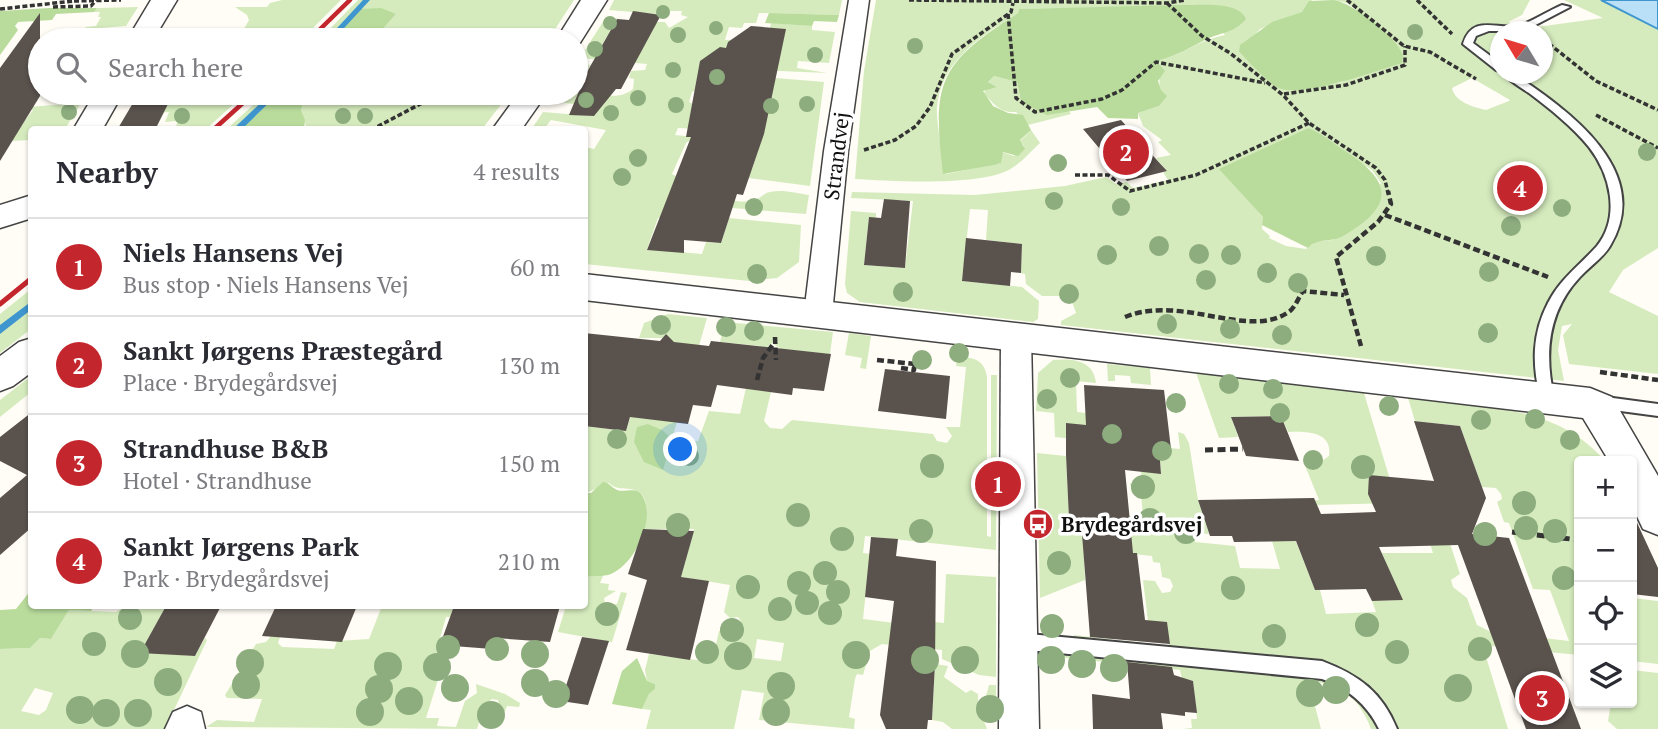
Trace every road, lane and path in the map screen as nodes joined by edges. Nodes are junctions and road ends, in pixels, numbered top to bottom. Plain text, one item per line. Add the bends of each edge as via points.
1 (96, 0) edge
2 (121, 0) edge
3 (164, 0) edge
4 (594, 0) edge
5 (859, 0) edge
6 (909, 0) edge
7 (1185, 0) edge
8 (1347, 0) edge
9 (1417, 0) edge
10 (74, 1) edge
11 (57, 2) junction
12 (1013, 3) junction
13 (1167, 3) junction
14 (1565, 7) dead end
15 (0, 9) edge
16 (1008, 14) junction
17 (147, 28) edge
18 (576, 28) edge
19 (1404, 46) junction
20 (1553, 47) edge
21 (1472, 49) junction
22 (1490, 61) edge
23 (1479, 80) dead end
24 (1266, 83) junction
25 (1523, 84) edge
26 (1283, 94) junction
27 (102, 105) edge
28 (418, 105) edge
29 (524, 105) edge
30 (1658, 110) edge
31 (1309, 123) junction
32 (89, 126) edge
33 (379, 126) edge
34 (509, 126) edge
35 (836, 151) junction
36 (1075, 175) dead end
37 (28, 207) edge
38 (1385, 215) junction
39 (0, 217) edge
40 (1540, 274) dead end
41 (588, 287) edge
42 (1344, 295) junction
43 (818, 313) junction
44 (1016, 336) junction
45 (1119, 348) junction
46 (28, 355) edge
47 (776, 360) dead end
48 (877, 360) dead end
49 (901, 368) dead end
50 (0, 376) edge
51 (1371, 377) junction
52 (757, 380) dead end
53 (1547, 397) junction
54 (1599, 408) junction
55 (1658, 410) edge
56 (1243, 449) dead end
57 (1205, 450) dead end
58 (1626, 456) edge
59 (1637, 476) edge
60 (1658, 516) edge
61 (1512, 532) dead end
62 (1574, 539) edge
63 (1018, 641) junction
64 (1019, 729) edge
65 (1388, 729) edge

1 - 11 path via 91,6 53,7
2 - 10 path, bridge
3 - 17 street
4 - 18 street
5 - 35 street, Strandvej
6 - 12 path
7 - 13 path
8 - 19 path
9 - 21 path
10 - 11 path
11 - 15 path
12 - 13 path
12 - 16 path
13 - 24 path via 1194,30
14 - 21 lane via 1521,29 1504,26 1476,31 1467,40
16 - 24 path via 1016,98 1035,111 1101,99 1122,90 1156,62
16 - 35 path via 952,54 930,107 910,131 877,147
19 - 23 path via 1430,52
19 - 26 path via 1405,65 1346,85
20 - 30 path via 1596,81
21 - 22 lane
24 - 26 path
25 - 53 lane via 1556,107 1590,140 1607,166 1617,197 1617,214 1607,240 1566,285 1543,327 1540,363
26 - 31 path
27 - 32 street
28 - 33 path
29 - 34 street
31 - 36 path via 1196,175 1130,191 1108,175
31 - 38 path via 1376,168 1389,191 1391,204
35 - 43 street, Strandvej
37 - 39 street
38 - 40 path
38 - 42 path via 1336,257
41 - 43 street
42 - 45 path via 1303,292 1291,311 1268,321 1144,308 1125,317 1116,328
42 - 51 path
43 - 44 street
44 - 45 street
44 - 63 street
45 - 51 street
46 - 50 street
47 - 52 path via 774,343 763,358
48 - 49 path via 915,363 914,370
51 - 53 street
53 - 54 street
54 - 55 lane via 1613,404
54 - 58 street
56 - 57 path
59 - 60 street
61 - 62 path
63 - 64 street
63 - 65 lane via 1322,670 1364,691

